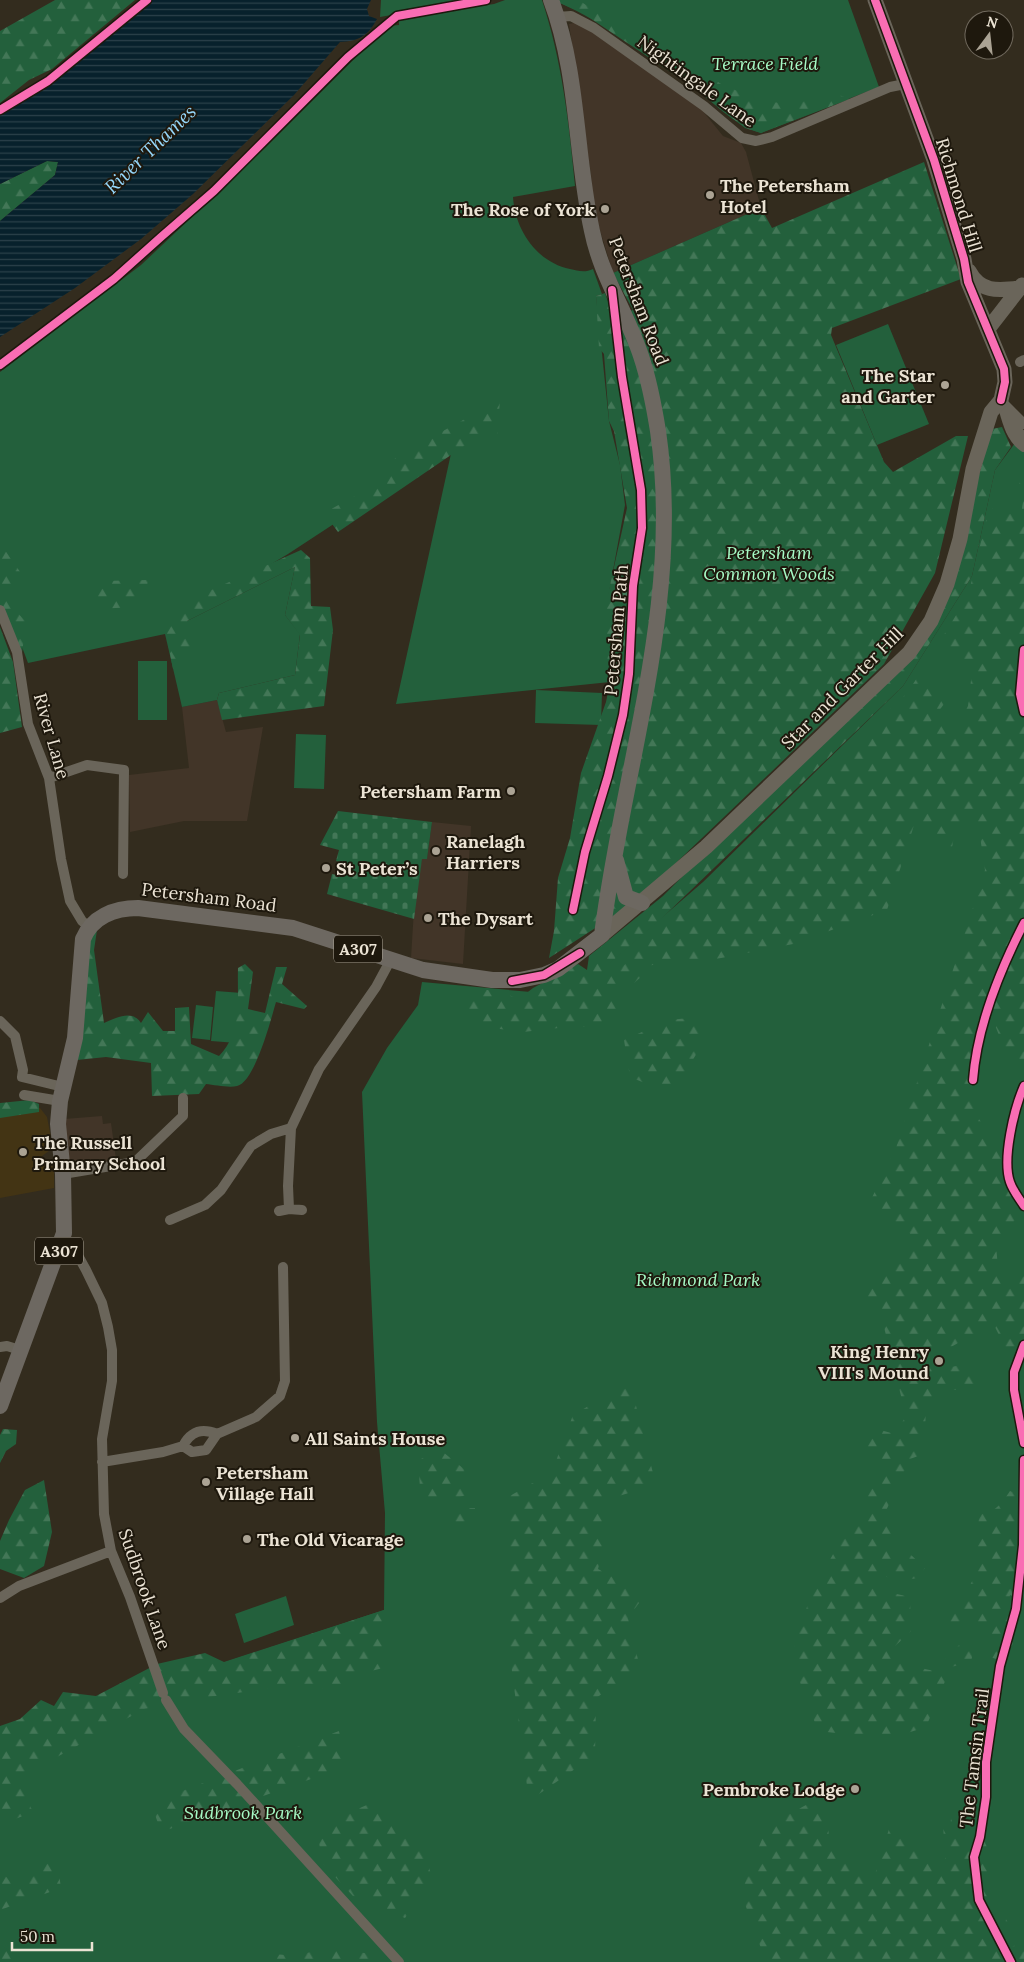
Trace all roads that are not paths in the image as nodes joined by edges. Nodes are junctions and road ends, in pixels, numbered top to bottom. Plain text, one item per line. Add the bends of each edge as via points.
1 (551, 0) edge
2 (875, 0) edge
3 (557, 18) junction
4 (905, 84) junction
5 (964, 259) junction
6 (1022, 287) edge
7 (988, 329) junction
8 (1001, 400) junction
9 (1008, 422) junction
10 (1024, 424) edge
11 (1024, 437) edge
12 (1024, 446) edge
13 (0, 610) edge
14 (49, 778) junction
15 (615, 855) junction
16 (123, 874) dead end
17 (642, 903) junction
18 (88, 926) junction
19 (602, 935) junction
20 (390, 961) junction
21 (0, 1021) edge
22 (62, 1094) junction
23 (24, 1095) dead end
24 (183, 1098) dead end
25 (291, 1128) junction
26 (64, 1174) junction
27 (302, 1210) dead end
28 (170, 1220) dead end
29 (63, 1239) junction
30 (283, 1268) dead end
31 (0, 1347) edge
32 (20, 1350) junction
33 (0, 1406) edge
34 (218, 1434) junction
35 (183, 1446) junction
36 (102, 1462) junction
37 (111, 1551) junction
38 (0, 1598) edge
39 (399, 1962) edge

1 - 3 main road, Petersham Road
2 - 4 main road, Richmond Hill
3 - 4 street, Nightingale Lane via 571,16 594,28 698,101 742,138 756,141 890,87
3 - 15 main road, Petersham Road via 571,78 585,197 593,235 602,268 642,356 658,431 663,481 665,528 654,641
4 - 5 main road, Richmond Hill via 934,160
5 - 6 main road via 974,280 986,289 996,291
5 - 7 main road, Richmond Hill via 968,282
6 - 7 main road
7 - 8 main road, Richmond Hill via 1004,370
8 - 9 street
8 - 10 street
8 - 17 main road, Star and Garter Hill via 991,412 978,450 960,539 947,584 931,621 909,652 706,847
9 - 11 street
9 - 12 street via 1016,441
13 - 14 street, River Lane via 17,652 28,724
14 - 16 street via 87,765 124,770
14 - 18 street, River Lane via 70,901
15 - 17 main road, Petersham Road via 626,897
15 - 19 main road, Petersham Road
17 - 19 main road, Star and Garter Hill
18 - 20 main road, Petersham Road / A307 via 115,910 146,908 294,928
18 - 22 main road, A307 via 82,939 75,1038
19 - 20 main road, Petersham Road / A307 via 558,969 520,980 444,974
20 - 25 street via 376,987 319,1069
21 - 22 street via 15,1036 22,1077
22 - 23 street
22 - 26 main road, A307 via 58,1124
24 - 26 street via 184,1116 137,1161
25 - 27 street via 284,1210
25 - 28 street via 271,1134 251,1146 221,1190 204,1205
26 - 29 main road, A307
29 - 32 main road, A307
29 - 36 street, Sudbrook Lane via 71,1243 86,1270 102,1303 108,1327 112,1381 102,1438
30 - 34 street via 285,1381 280,1396 256,1417
31 - 32 street
32 - 33 main road, A307
34 - 35 street via 204,1430 196,1432
34 - 35 street via 202,1452 192,1452
35 - 36 street
36 - 37 street, Sudbrook Lane via 104,1514
37 - 38 street via 19,1586
37 - 39 street, Sudbrook Lane via 164,1696 184,1729

